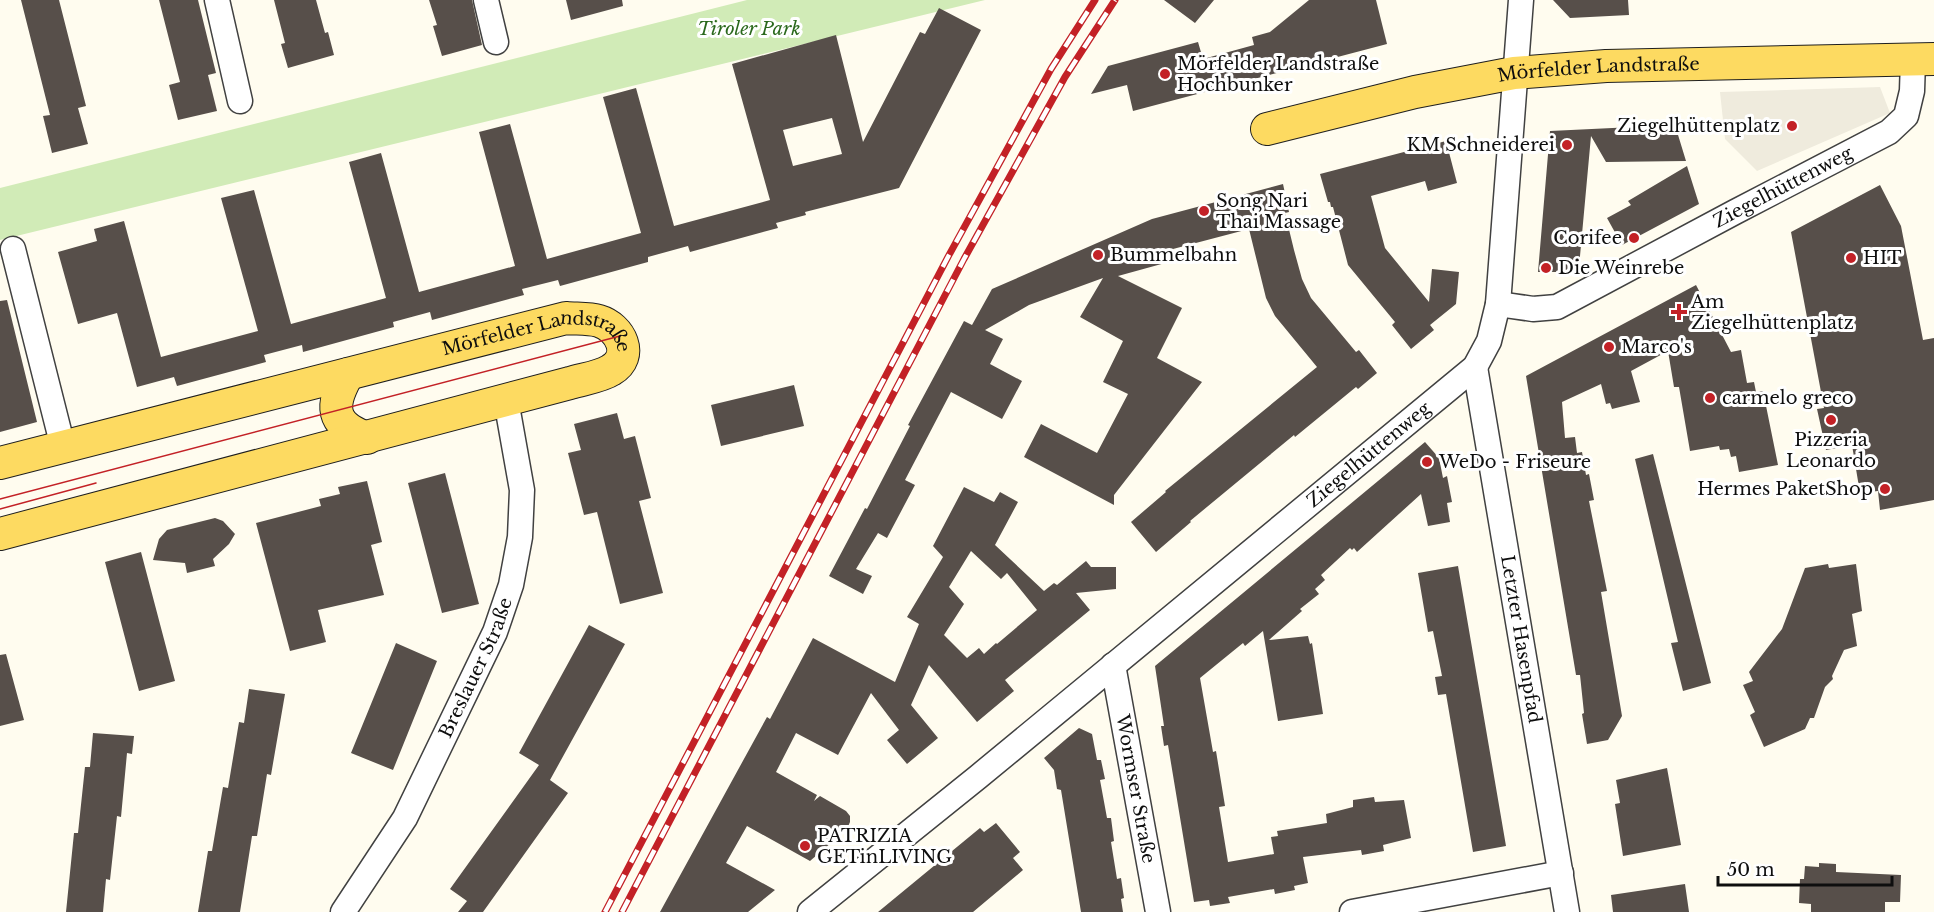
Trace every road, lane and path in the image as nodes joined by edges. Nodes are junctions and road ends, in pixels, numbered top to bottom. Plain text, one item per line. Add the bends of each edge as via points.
1 (217, 0) edge
2 (486, 0) edge
3 (1521, 0) edge
4 (496, 42) dead end
5 (1924, 60) edge
6 (1514, 73) junction
7 (240, 101) dead end
8 (1267, 129) dead end
9 (13, 249) dead end
10 (1498, 304) junction
11 (1475, 367) junction
12 (348, 374) junction
13 (506, 400) junction
14 (367, 438) junction
15 (63, 447) junction
16 (0, 463) edge
17 (0, 534) edge
18 (1113, 666) junction
19 (1561, 873) junction
20 (343, 912) edge
21 (810, 912) edge
22 (1158, 912) edge
23 (1352, 912) edge
24 (1568, 912) edge

1 - 7 street
2 - 4 street
3 - 6 street
5 - 6 main road, Mörfelder Landstraße via 1678,64
5 - 10 street, Ziegelhüttenweg via 1906,116 1889,132 1557,307 1533,309
6 - 8 main road, Mörfelder Landstraße via 1415,92
6 - 10 street
9 - 15 street
10 - 11 street, Ziegelhüttenweg via 1489,341
11 - 18 street, Ziegelhüttenweg
11 - 19 street, Letzter Hasenpfad
12 - 13 main road, Mörfelder Landstraße via 566,318 599,321 620,336 623,357 611,370
12 - 14 main road via 337,393 335,411 350,431
12 - 15 main road, Mörfelder Landstraße
13 - 14 main road, Mörfelder Landstraße
13 - 20 street, Breslauer Straße via 522,490 520,537 511,585 495,632 405,818
14 - 17 main road, Mörfelder Landstraße
15 - 16 main road, Mörfelder Landstraße
18 - 21 street, Ziegelhüttenweg
18 - 22 street, Wormser Straße
19 - 23 street
19 - 24 street, Letzter Hasenpfad

